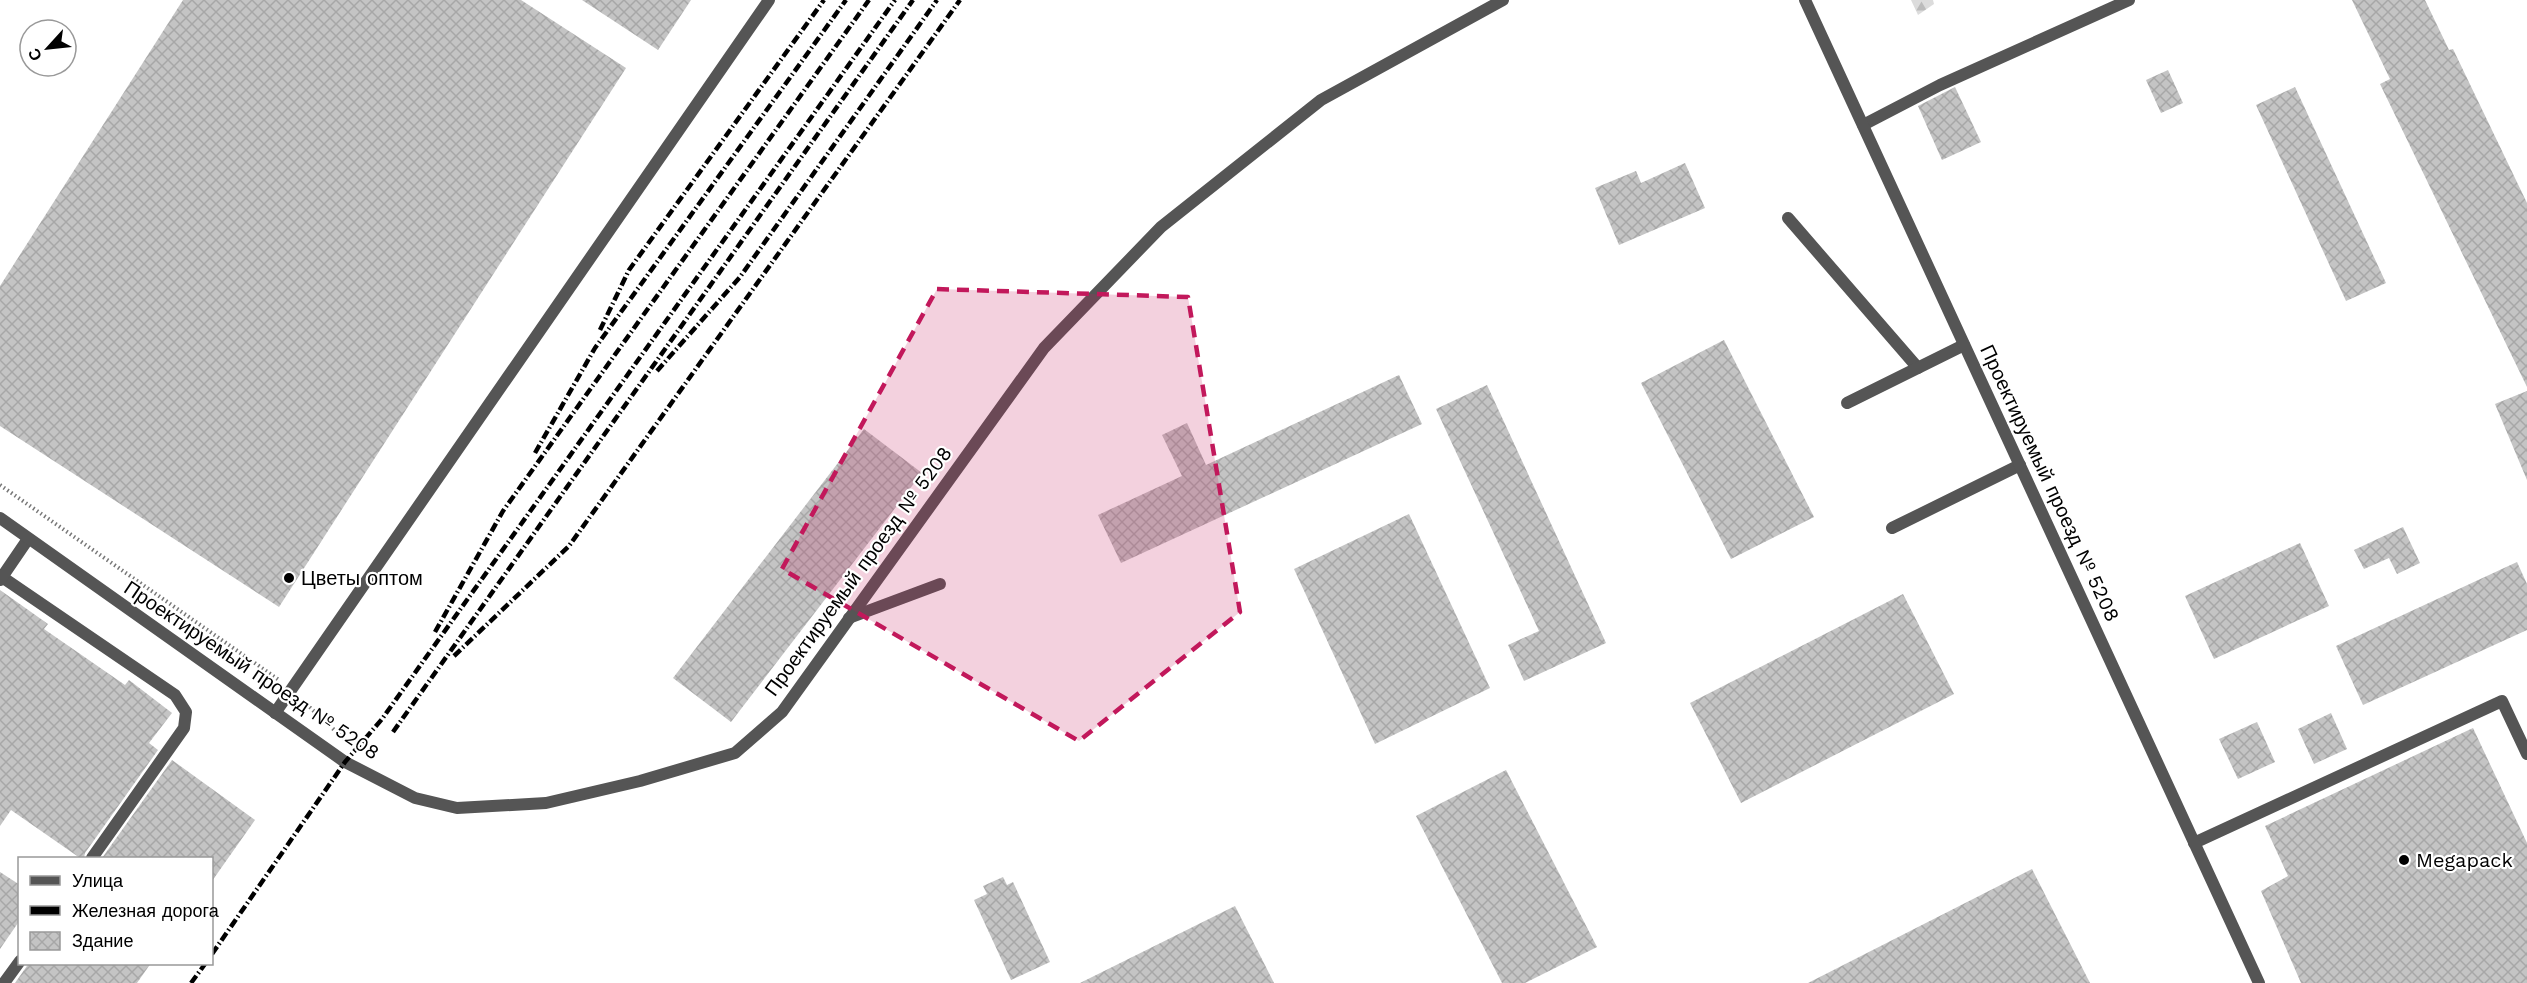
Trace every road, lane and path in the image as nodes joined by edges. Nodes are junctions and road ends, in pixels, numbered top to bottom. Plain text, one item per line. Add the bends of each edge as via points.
1 (769, 0) edge
2 (1503, 0) edge
3 (1805, 0) edge
4 (2129, 0) edge
5 (1863, 125) junction
6 (1788, 218) dead end
7 (1964, 345) junction
8 (1918, 368) junction
9 (1846, 403) dead end
10 (2020, 465) junction
11 (0, 484) edge
12 (0, 518) edge
13 (1892, 528) dead end
14 (28, 538) junction
15 (1, 578) edge
16 (940, 584) dead end
17 (849, 618) junction
18 (291, 690) junction
19 (275, 713) junction
20 (345, 740) dead end
21 (2527, 754) edge
22 (2194, 843) junction
23 (93, 857) edge
24 (18, 964) edge
25 (4, 983) edge
26 (2259, 983) edge

1 - 18 street
2 - 17 street, Проектируемый проезд № 5208 via 1321,100 1161,227 1044,348
3 - 5 street, Проектируемый проезд № 5208
4 - 5 street via 1940,85
5 - 7 street, Проектируемый проезд № 5208
6 - 8 street
7 - 8 street
7 - 10 street, Проектируемый проезд № 5208
8 - 9 street
10 - 13 street
10 - 22 street, Проектируемый проезд № 5208
11 - 18 path
12 - 14 street, Проектируемый проезд № 5208
14 - 15 street
14 - 19 street, Проектируемый проезд № 5208
15 - 23 street via 175,695 186,712 184,728
16 - 17 street
17 - 19 street, Проектируемый проезд № 5208 via 782,712 735,753 546,803 458,808 415,798 345,762
18 - 19 street
18 - 20 path
21 - 22 street via 2502,701
22 - 26 street, Проектируемый проезд № 5208
24 - 25 street

